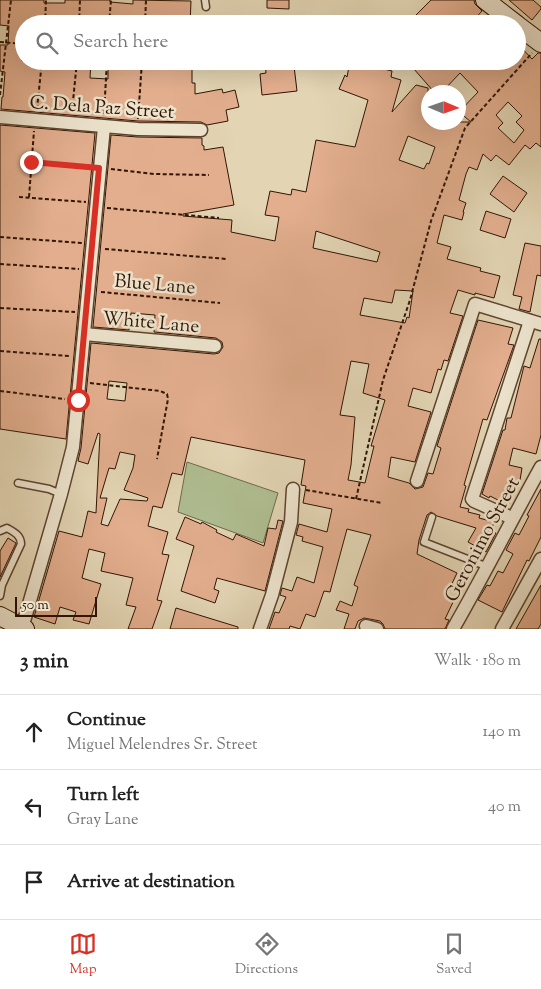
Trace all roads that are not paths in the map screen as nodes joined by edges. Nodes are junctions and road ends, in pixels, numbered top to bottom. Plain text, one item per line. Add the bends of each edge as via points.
1 (485, 0) edge
2 (504, 15) edge
3 (526, 36) edge
4 (536, 48) edge
5 (0, 117) edge
6 (104, 127) junction
7 (201, 130) dead end
8 (536, 322) edge
9 (84, 334) junction
10 (215, 346) dead end
11 (541, 467) edge
12 (416, 481) dead end
13 (18, 483) dead end
14 (293, 490) road end
15 (61, 494) junction
16 (432, 516) dead end
17 (512, 518) junction
18 (0, 531) edge
19 (541, 559) edge
20 (488, 568) junction
21 (0, 596) edge
22 (0, 616) edge
23 (24, 628) edge
24 (260, 629) edge
25 (454, 629) edge
26 (502, 629) edge

1 - 2 main road
3 - 4 main road
5 - 6 street, C. Dela Paz Street
6 - 7 street, C. Dela Paz Street
6 - 9 street
8 - 12 street via 475,304
8 - 17 street via 472,499
9 - 10 street, White Lane
9 - 15 street via 73,446
11 - 17 street, Geronimo Street
13 - 15 lane
14 - 24 street via 290,522
15 - 23 street
16 - 20 lane via 424,542
17 - 20 street, Geronimo Street
18 - 21 lane via 7,528 17,534 21,544
19 - 26 street
20 - 25 street, Geronimo Street
22 - 23 main road

